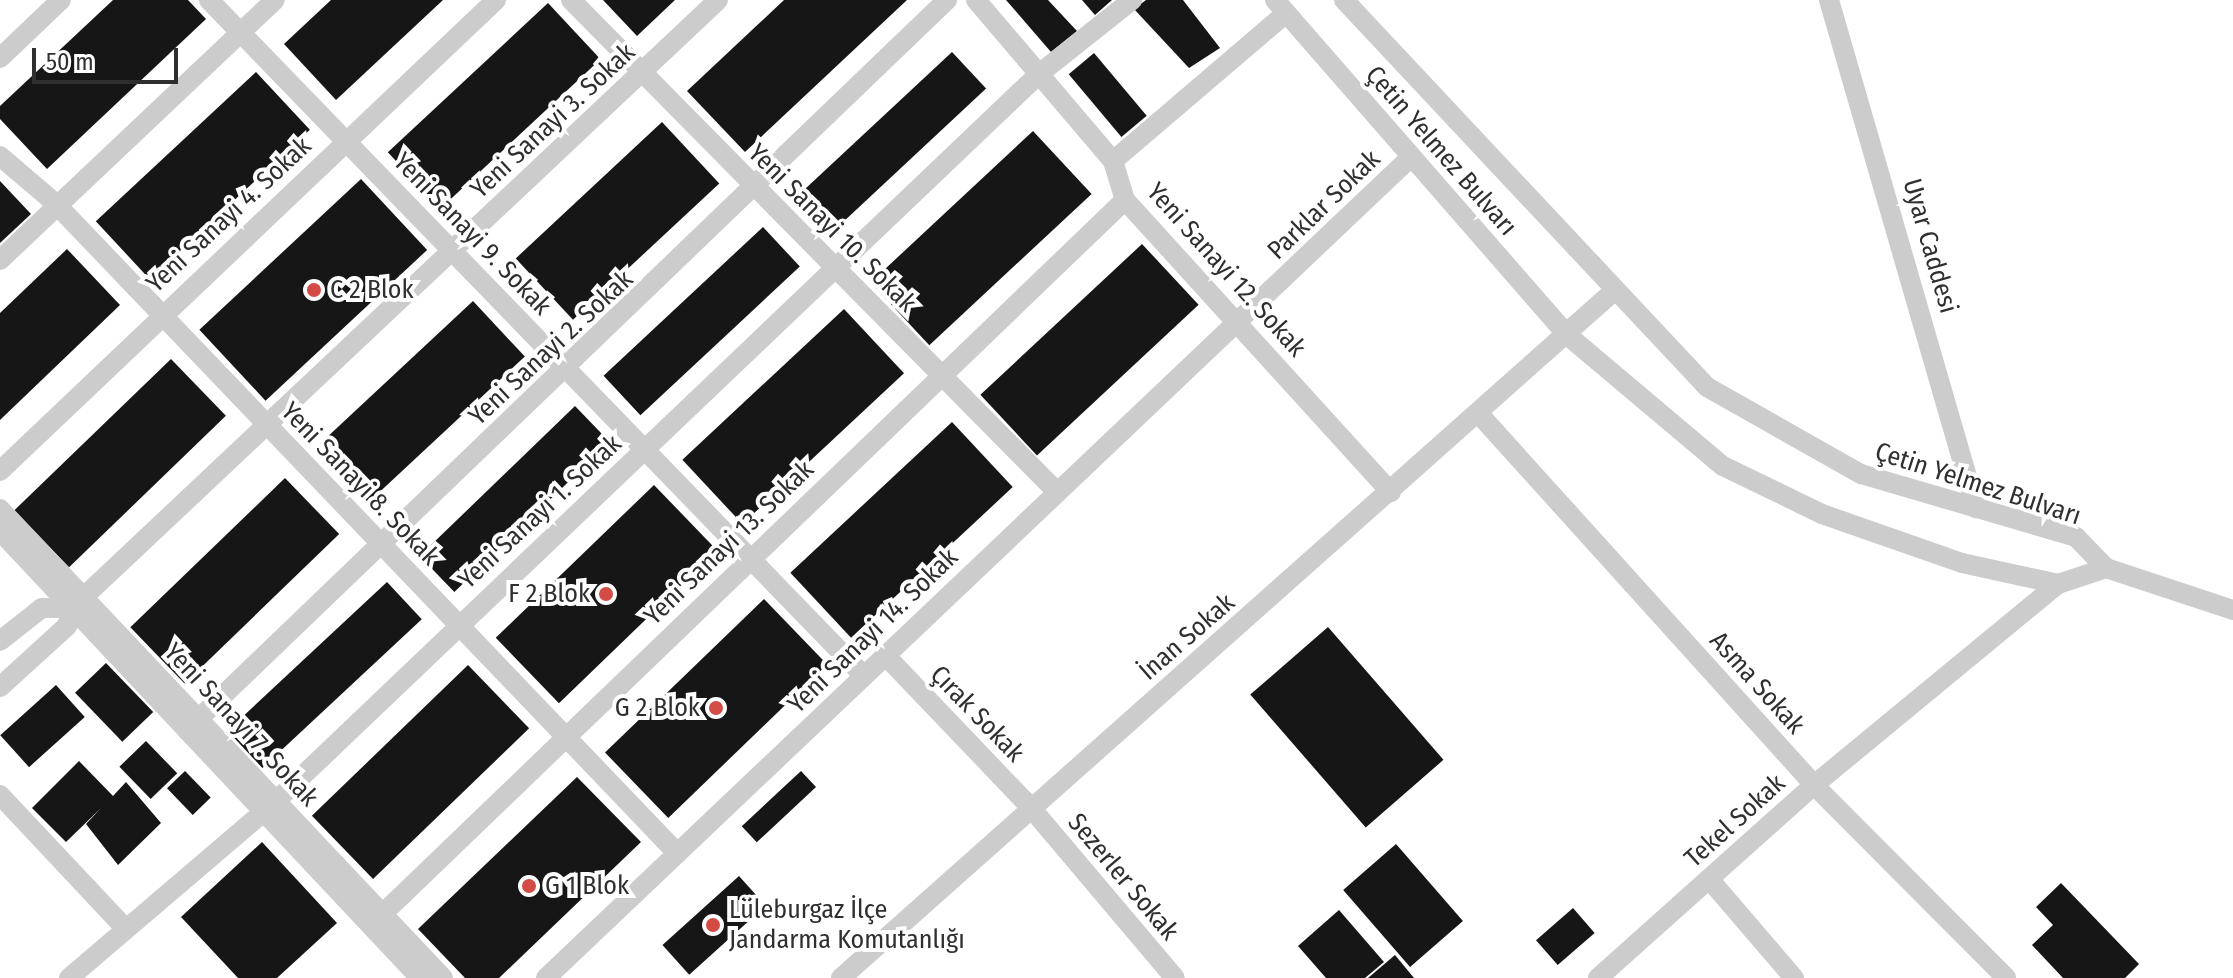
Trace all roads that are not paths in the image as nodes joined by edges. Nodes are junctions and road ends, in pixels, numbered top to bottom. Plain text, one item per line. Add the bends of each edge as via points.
1 (61, 0) edge
2 (209, 0) edge
3 (275, 0) edge
4 (496, 0) edge
5 (571, 0) edge
6 (718, 0) edge
7 (947, 0) edge
8 (1132, 0) edge
9 (1344, 0) edge
10 (1829, 0) edge
11 (982, 2) edge
12 (1280, 6) edge
13 (241, 32) junction
14 (0, 58) edge
15 (642, 72) junction
16 (1039, 74) junction
17 (346, 141) junction
18 (0, 156) edge
19 (1411, 157) junction
20 (1113, 161) junction
21 (757, 189) junction
22 (1125, 200) junction
23 (55, 203) junction
24 (452, 251) junction
25 (0, 260) edge
26 (837, 269) junction
27 (1615, 290) junction
28 (162, 314) junction
29 (1237, 324) junction
30 (1566, 334) junction
31 (566, 369) junction
32 (942, 375) junction
33 (1479, 414) junction
34 (267, 425) junction
35 (644, 449) junction
36 (0, 471) edge
37 (1057, 492) junction
38 (1391, 492) junction
39 (1976, 508) junction
40 (0, 509) edge
41 (0, 531) edge
42 (382, 544) junction
43 (750, 559) junction
44 (2106, 568) junction
45 (2058, 584) junction
46 (79, 602) junction
47 (2233, 610) edge
48 (458, 624) junction
49 (0, 641) edge
50 (885, 655) junction
51 (864, 676) junction
52 (0, 687) edge
53 (194, 725) junction
54 (565, 736) junction
55 (1814, 785) junction
56 (0, 795) edge
57 (268, 804) junction
58 (1032, 809) junction
59 (677, 853) junction
60 (1710, 880) junction
61 (377, 919) junction
62 (123, 926) junction
63 (69, 978) edge
64 (420, 978) edge
65 (443, 978) edge
66 (546, 978) edge
67 (841, 978) edge
68 (1175, 978) edge
69 (1598, 978) edge
70 (1794, 978) edge
71 (2006, 978) edge

1 - 14 street
2 - 13 street, Yeni Sanayi 9. Sokak
3 - 13 street
4 - 17 street, Yeni Sanayi 4. Sokak
5 - 15 street, Yeni Sanayi 10. Sokak
6 - 15 street, Yeni Sanayi 3. Sokak
7 - 21 street, Yeni Sanayi 2. Sokak
8 - 16 street, Yeni Sanayi 1. Sokak
9 - 27 street, Çetin Yelmez Bulvarı
10 - 39 street, Uyar Caddesi
11 - 16 street, Yeni Sanayi 12. Sokak
12 - 19 street, Çetin Yelmez Bulvarı
12 - 20 street
13 - 17 street, Yeni Sanayi 9. Sokak
13 - 23 street
15 - 21 street, Yeni Sanayi 10. Sokak
15 - 24 street, Yeni Sanayi 3. Sokak
16 - 20 street, Yeni Sanayi 12. Sokak
16 - 26 street, Yeni Sanayi 1. Sokak
17 - 24 street, Yeni Sanayi 9. Sokak
17 - 28 street, Yeni Sanayi 4. Sokak
18 - 23 street, Yeni Sanayi 8. Sokak
19 - 29 street, Parklar Sokak
19 - 30 street, Çetin Yelmez Bulvarı
20 - 22 street, Yeni Sanayi 12. Sokak
21 - 26 street, Yeni Sanayi 10. Sokak
21 - 31 street, Yeni Sanayi 2. Sokak
22 - 29 street, Yeni Sanayi 12. Sokak
22 - 32 street, Yeni Sanayi 13. Sokak
23 - 25 street
23 - 28 street, Yeni Sanayi 8. Sokak
24 - 31 street, Yeni Sanayi 9. Sokak
24 - 34 street, Yeni Sanayi 3. Sokak
26 - 32 street, Yeni Sanayi 10. Sokak
26 - 35 street, Yeni Sanayi 1. Sokak
27 - 30 street, İnan Sokak
27 - 39 street, Çetin Yelmez Bulvarı via 1707,387 1861,474
28 - 34 street, Yeni Sanayi 8. Sokak
28 - 36 street, Yeni Sanayi 4. Sokak
29 - 37 street, Yeni Sanayi 14. Sokak
29 - 38 street, Yeni Sanayi 12. Sokak
30 - 33 street, İnan Sokak
30 - 45 street, Çetin Yelmez Bulvarı via 1723,466 1822,514 1962,563
31 - 35 street, Yeni Sanayi 9. Sokak
31 - 42 street, Yeni Sanayi 2. Sokak
32 - 37 street, Yeni Sanayi 10. Sokak
32 - 43 street, Yeni Sanayi 13. Sokak
33 - 38 street, İnan Sokak
33 - 55 street, Asma Sokak
34 - 42 street, Yeni Sanayi 8. Sokak
34 - 46 street, Yeni Sanayi 3. Sokak
35 - 43 street, Yeni Sanayi 9. Sokak
35 - 48 street, Yeni Sanayi 1. Sokak
37 - 50 street, Yeni Sanayi 14. Sokak
38 - 58 street, İnan Sokak
39 - 44 street, Çetin Yelmez Bulvarı via 2076,537
40 - 46 street, Yeni Sanayi 7. Sokak
41 - 46 street, Yeni Sanayi 7. Sokak
42 - 48 street, Yeni Sanayi 8. Sokak
42 - 53 street, Yeni Sanayi 2. Sokak
43 - 51 street, Yeni Sanayi 9. Sokak
43 - 54 street, Yeni Sanayi 13. Sokak
44 - 45 street
44 - 47 street
45 - 55 street, Tekel Sokak
46 - 49 street via 42,608
46 - 52 street, Yeni Sanayi 3. Sokak via 67,626
46 - 53 street, Yeni Sanayi 7. Sokak
48 - 54 street, Yeni Sanayi 8. Sokak
48 - 57 street, Yeni Sanayi 1. Sokak
50 - 51 street, Yeni Sanayi 14. Sokak
50 - 58 street, Çırak Sokak
51 - 59 street, Yeni Sanayi 14. Sokak
53 - 57 street, Yeni Sanayi 7. Sokak
54 - 59 street, Yeni Sanayi 8. Sokak
54 - 61 street, Yeni Sanayi 13. Sokak
55 - 60 street, Tekel Sokak
55 - 71 street, Asma Sokak
56 - 62 street
57 - 61 street, Yeni Sanayi 7. Sokak
57 - 62 street, Yeni Sanayi 1. Sokak
58 - 67 street, İnan Sokak
58 - 68 street, Sezerler Sokak
59 - 66 street, Yeni Sanayi 14. Sokak
60 - 69 street, Tekel Sokak
60 - 70 street
61 - 64 street, Yeni Sanayi 7. Sokak
61 - 65 street, Yeni Sanayi 7. Sokak
62 - 63 street, Yeni Sanayi 1. Sokak

